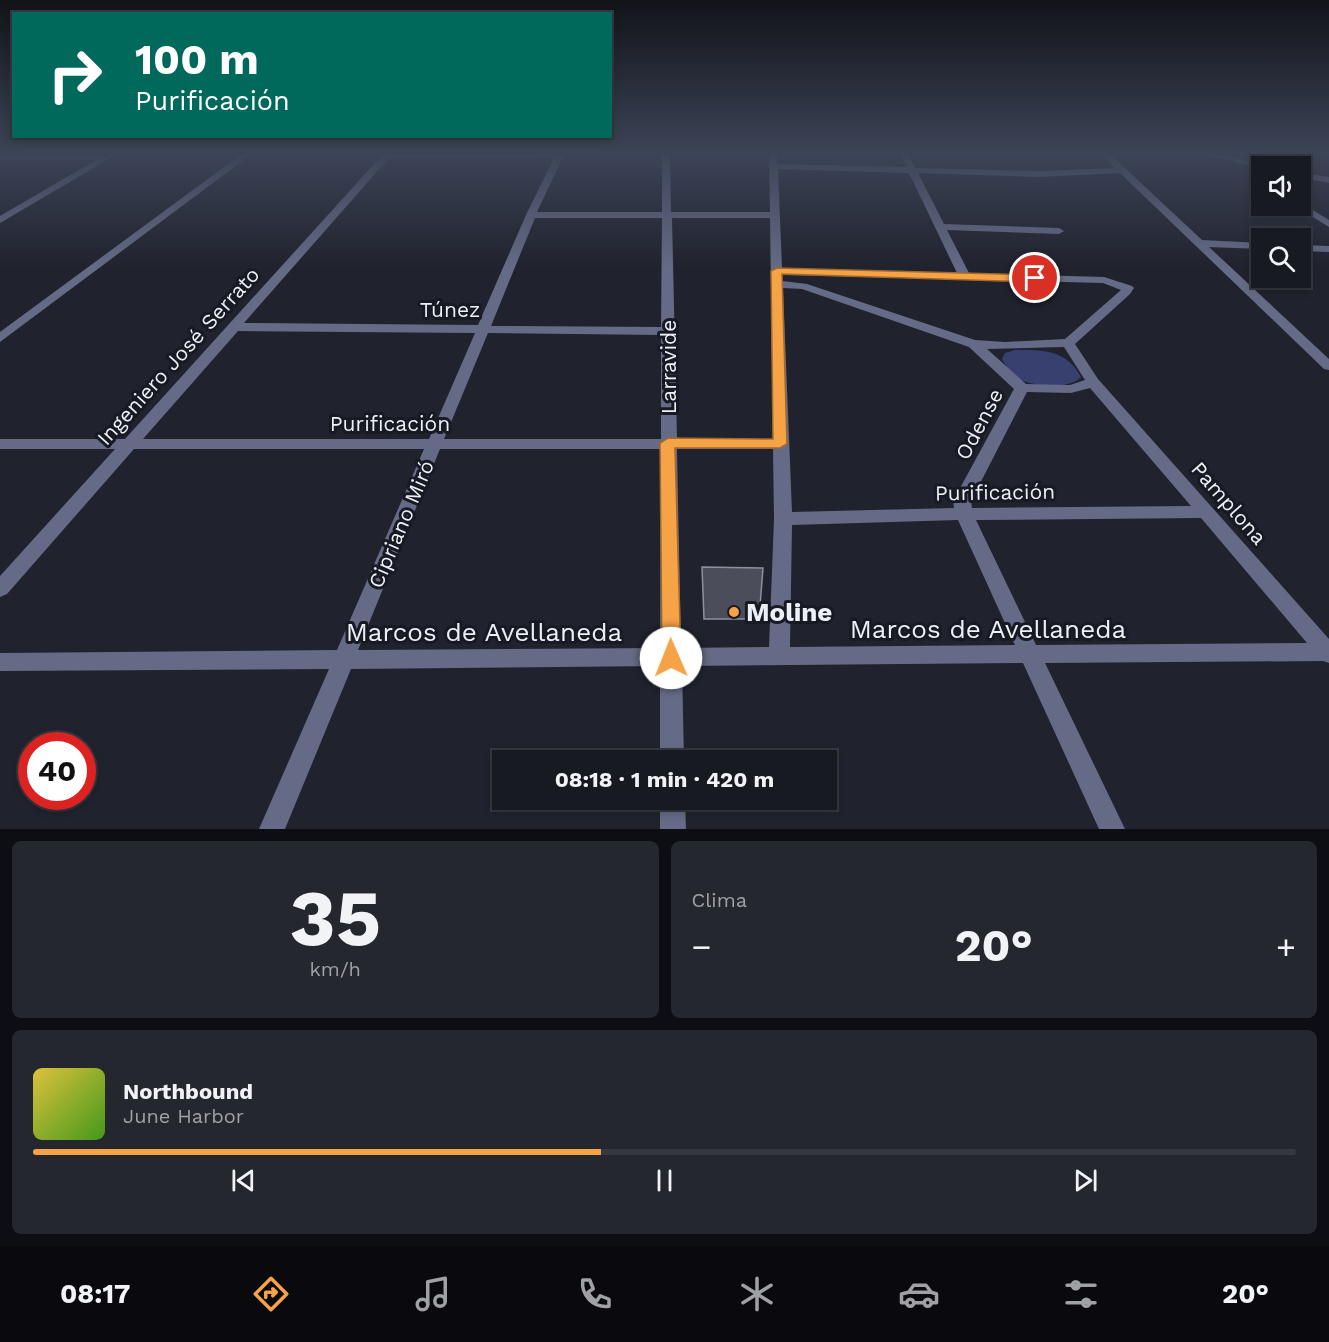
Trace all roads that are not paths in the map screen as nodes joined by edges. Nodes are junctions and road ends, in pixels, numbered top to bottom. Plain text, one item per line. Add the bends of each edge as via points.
1 (46, 192) edge
2 (197, 192) edge
3 (354, 192) edge
4 (542, 192) edge
5 (667, 192) edge
6 (775, 192) edge
7 (922, 192) edge
8 (1145, 192) edge
9 (1311, 212) edge
10 (5, 214) edge
11 (531, 215) junction
12 (776, 215) junction
13 (667, 216) junction
14 (0, 220) edge
15 (1328, 223) edge
16 (940, 227) junction
17 (1059, 231) dead end
18 (1201, 243) junction
19 (1251, 245) edge
20 (1311, 248) edge
21 (1329, 249) edge
22 (777, 277) junction
23 (965, 277) junction
24 (0, 327) edge
25 (14, 327) junction
26 (231, 327) junction
27 (483, 329) junction
28 (668, 331) junction
29 (0, 338) edge
30 (974, 344) junction
31 (1068, 344) junction
32 (1329, 366) edge
33 (1093, 382) junction
34 (1022, 388) junction
35 (668, 443) junction
36 (0, 444) edge
37 (780, 444) junction
38 (127, 445) junction
39 (434, 445) junction
40 (1209, 512) junction
41 (964, 514) junction
42 (783, 519) junction
43 (0, 589) edge
44 (1328, 653) edge
45 (1029, 656) junction
46 (778, 657) junction
47 (671, 658) junction
48 (344, 660) junction
49 (0, 662) edge
50 (672, 750) edge
51 (673, 810) edge
52 (272, 829) edge
53 (673, 829) edge
54 (1112, 829) edge

1 - 10 street
2 - 25 street
3 - 26 street, Ingeniero José Serrato
4 - 11 street, Cipriano Miró
5 - 13 street, Larravide
6 - 12 street
7 - 16 street
8 - 18 street
9 - 15 street
10 - 14 street
11 - 13 street
11 - 27 street, Cipriano Miró
12 - 13 street
12 - 22 street
13 - 28 street, Larravide
16 - 17 street
16 - 23 street
18 - 19 street
18 - 32 street
20 - 21 street
22 - 23 street
22 - 30 street, Odense
22 - 37 street
23 - 31 street via 1104,280 1128,288
24 - 25 street
25 - 29 street
26 - 27 street, Túnez
26 - 38 street, Ingeniero José Serrato
27 - 28 street, Túnez
27 - 39 street, Cipriano Miró
28 - 35 street, Larravide
30 - 31 street, Odense
30 - 34 street, Odense
31 - 33 street, Pamplona
33 - 34 street, Odense via 1077,388
33 - 40 street, Pamplona
34 - 41 street, Odense via 962,501
35 - 37 street, Purificación
35 - 39 street, Purificación
35 - 47 street, Larravide
36 - 38 street, Purificación
37 - 42 street
38 - 39 street, Purificación
38 - 43 street, Ingeniero José Serrato
39 - 48 street, Cipriano Miró
40 - 41 street, Purificación
40 - 44 street, Pamplona
41 - 42 street, Purificación
41 - 45 street
42 - 46 street
44 - 45 street, Marcos de Avellaneda
45 - 46 street, Marcos de Avellaneda
45 - 54 street
46 - 47 street, Marcos de Avellaneda
47 - 48 street, Marcos de Avellaneda
47 - 50 street, Larravide
48 - 49 street, Marcos de Avellaneda
48 - 52 street, Cipriano Miró
51 - 53 street

